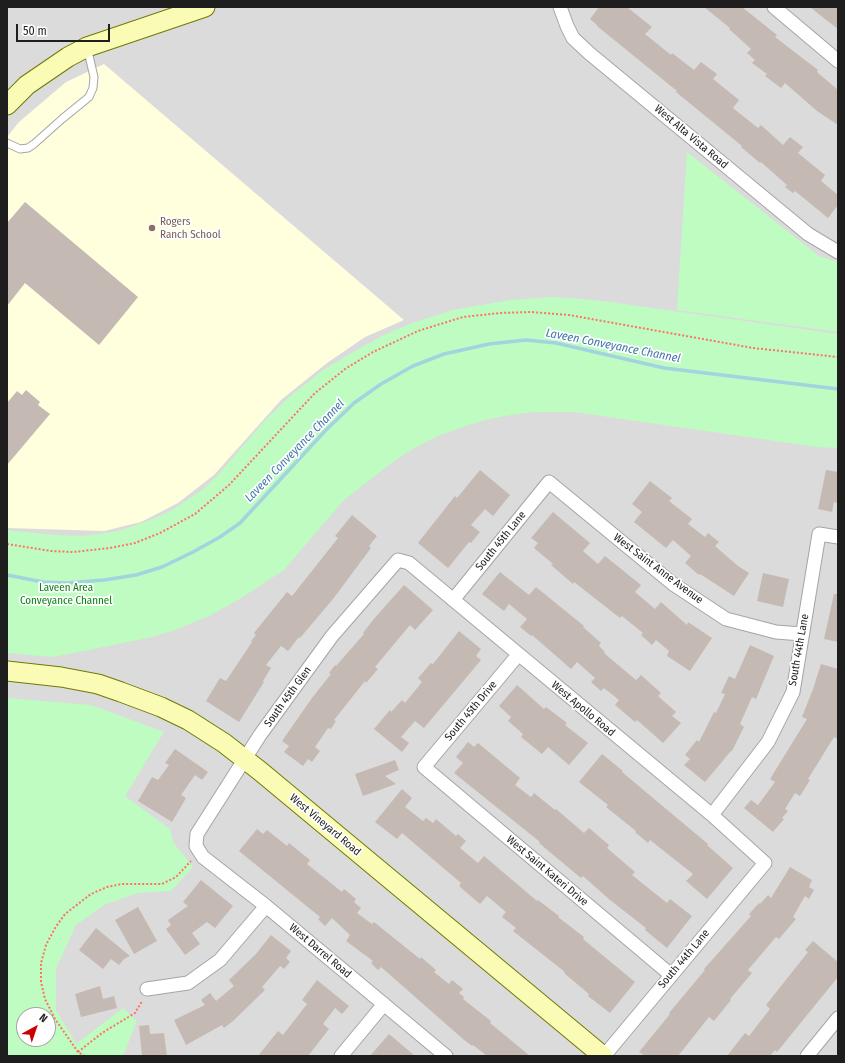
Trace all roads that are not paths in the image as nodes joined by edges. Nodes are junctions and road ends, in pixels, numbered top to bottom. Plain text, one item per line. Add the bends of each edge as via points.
1 (560, 7) edge
2 (774, 7) edge
3 (198, 8) edge
4 (87, 47) junction
5 (838, 61) edge
6 (7, 105) edge
7 (7, 143) edge
8 (838, 252) edge
9 (549, 482) joint
10 (838, 537) edge
11 (398, 560) joint
12 (453, 600) junction
13 (802, 634) junction
14 (518, 654) junction
15 (7, 671) edge
16 (245, 759) junction
17 (424, 767) joint
18 (712, 815) junction
19 (198, 849) joint
20 (765, 863) joint
21 (266, 906) junction
22 (670, 975) junction
23 (147, 989) road end
24 (384, 1004) junction
25 (838, 1018) edge
26 (341, 1056) edge
27 (446, 1056) edge
28 (604, 1056) edge
29 (807, 1056) edge

1 - 8 street, West Alta Vista Road via 573,38 589,53 808,234
2 - 5 street
3 - 4 street
4 - 6 street via 27,85
4 - 7 lane via 94,77 89,97 28,148 20,149
9 - 12 street, South 45th Lane
9 - 13 street, West Saint Anne Avenue via 673,584 726,620 776,632
10 - 13 street, South 44th Lane via 819,534
11 - 12 street, West Apollo Road via 409,563
11 - 16 street, South 45th Glen via 332,636
12 - 14 street, West Apollo Road
13 - 18 street, South 44th Lane via 792,692 768,742
14 - 17 street, South 45th Drive
14 - 18 street, West Apollo Road
15 - 16 street, West Vineyard Road via 98,684 146,701 188,720
16 - 19 street, South 45th Glen via 198,834
16 - 28 street, West Vineyard Road
17 - 22 street, West Saint Kateri Drive
18 - 20 street, West Apollo Road
19 - 21 street, West Darrel Road via 204,857
20 - 22 street, South 44th Lane
21 - 23 street via 220,960 188,983
21 - 24 street, West Darrel Road
22 - 28 street, South 44th Lane
24 - 26 street
24 - 27 street, West Darrel Road
25 - 29 street

